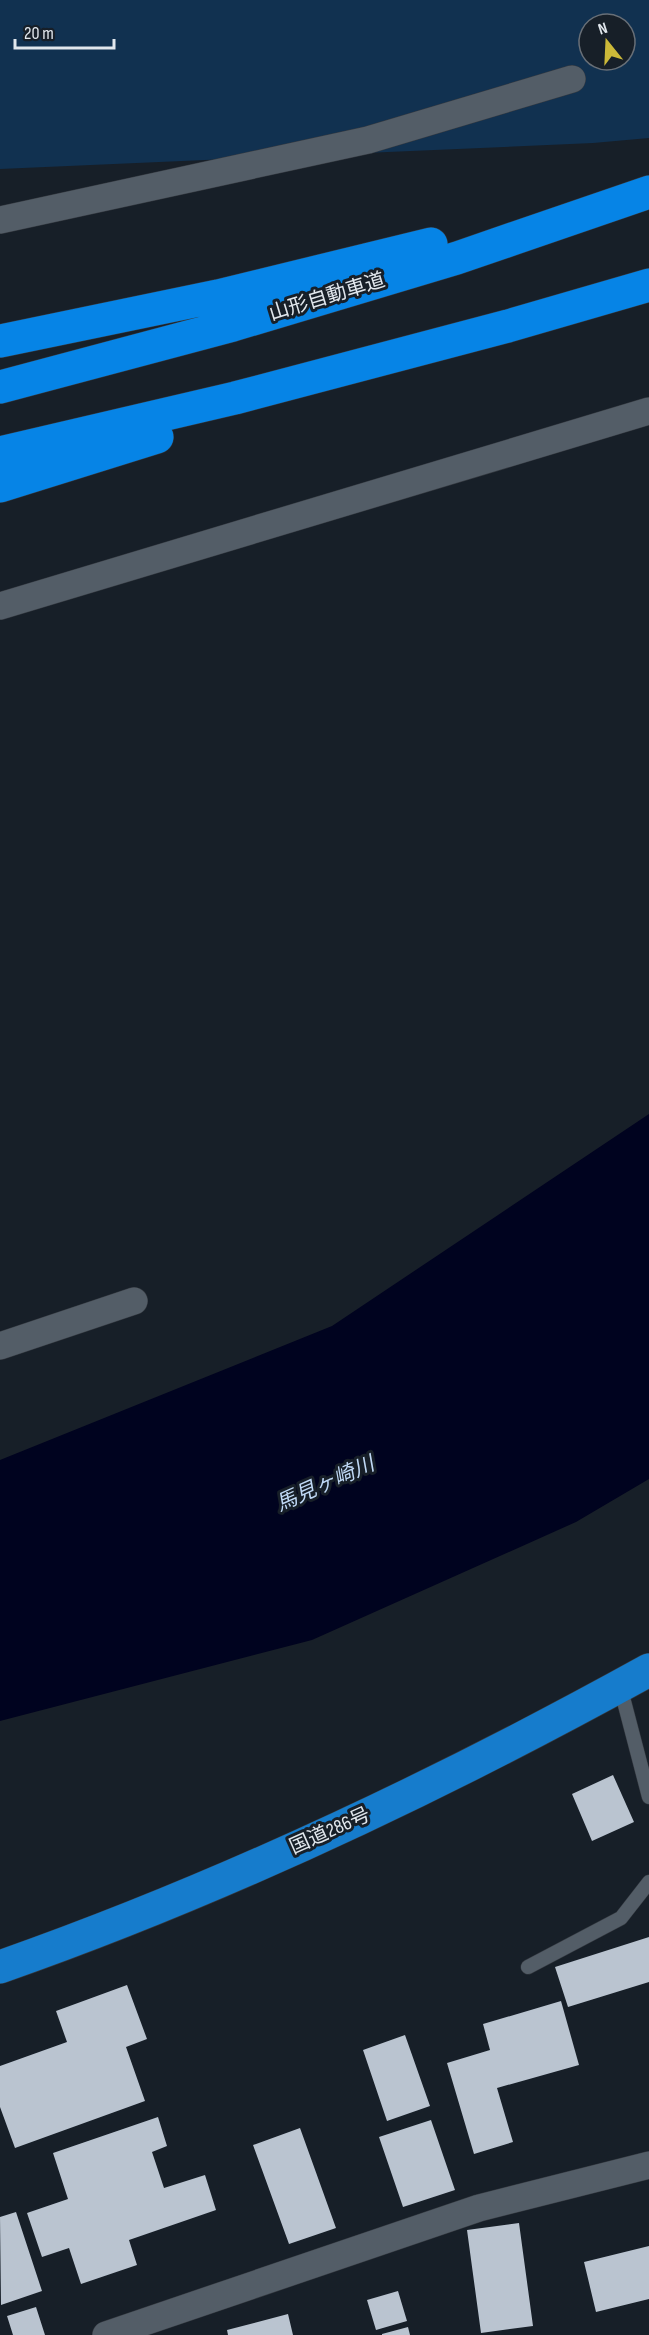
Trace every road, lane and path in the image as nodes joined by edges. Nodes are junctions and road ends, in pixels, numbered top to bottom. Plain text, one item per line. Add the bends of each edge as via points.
1 (572, 79) dead end
2 (649, 191) edge
3 (0, 220) edge
4 (649, 285) edge
5 (508, 326) junction
6 (0, 341) edge
7 (0, 387) edge
8 (649, 411) edge
9 (0, 453) edge
10 (0, 486) edge
11 (0, 606) edge
12 (134, 1301) dead end
13 (0, 1346) edge
14 (649, 1670) edge
15 (620, 1686) junction
16 (649, 1797) edge
17 (649, 1882) edge
18 (0, 1967) edge
19 (528, 1967) dead end
20 (649, 2165) edge
21 (106, 2335) edge

1 - 3 street via 368,140
2 - 6 highway via 218,296
2 - 7 highway, 山形自動車道 via 458,258 233,325
4 - 5 highway
5 - 9 highway via 235,398
5 - 10 highway
8 - 11 street
12 - 13 street
14 - 15 highway, 国道286号
15 - 16 lane
15 - 18 highway, 国道286号 via 384,1807 105,1929
17 - 19 lane via 621,1918
20 - 21 street via 479,2208

